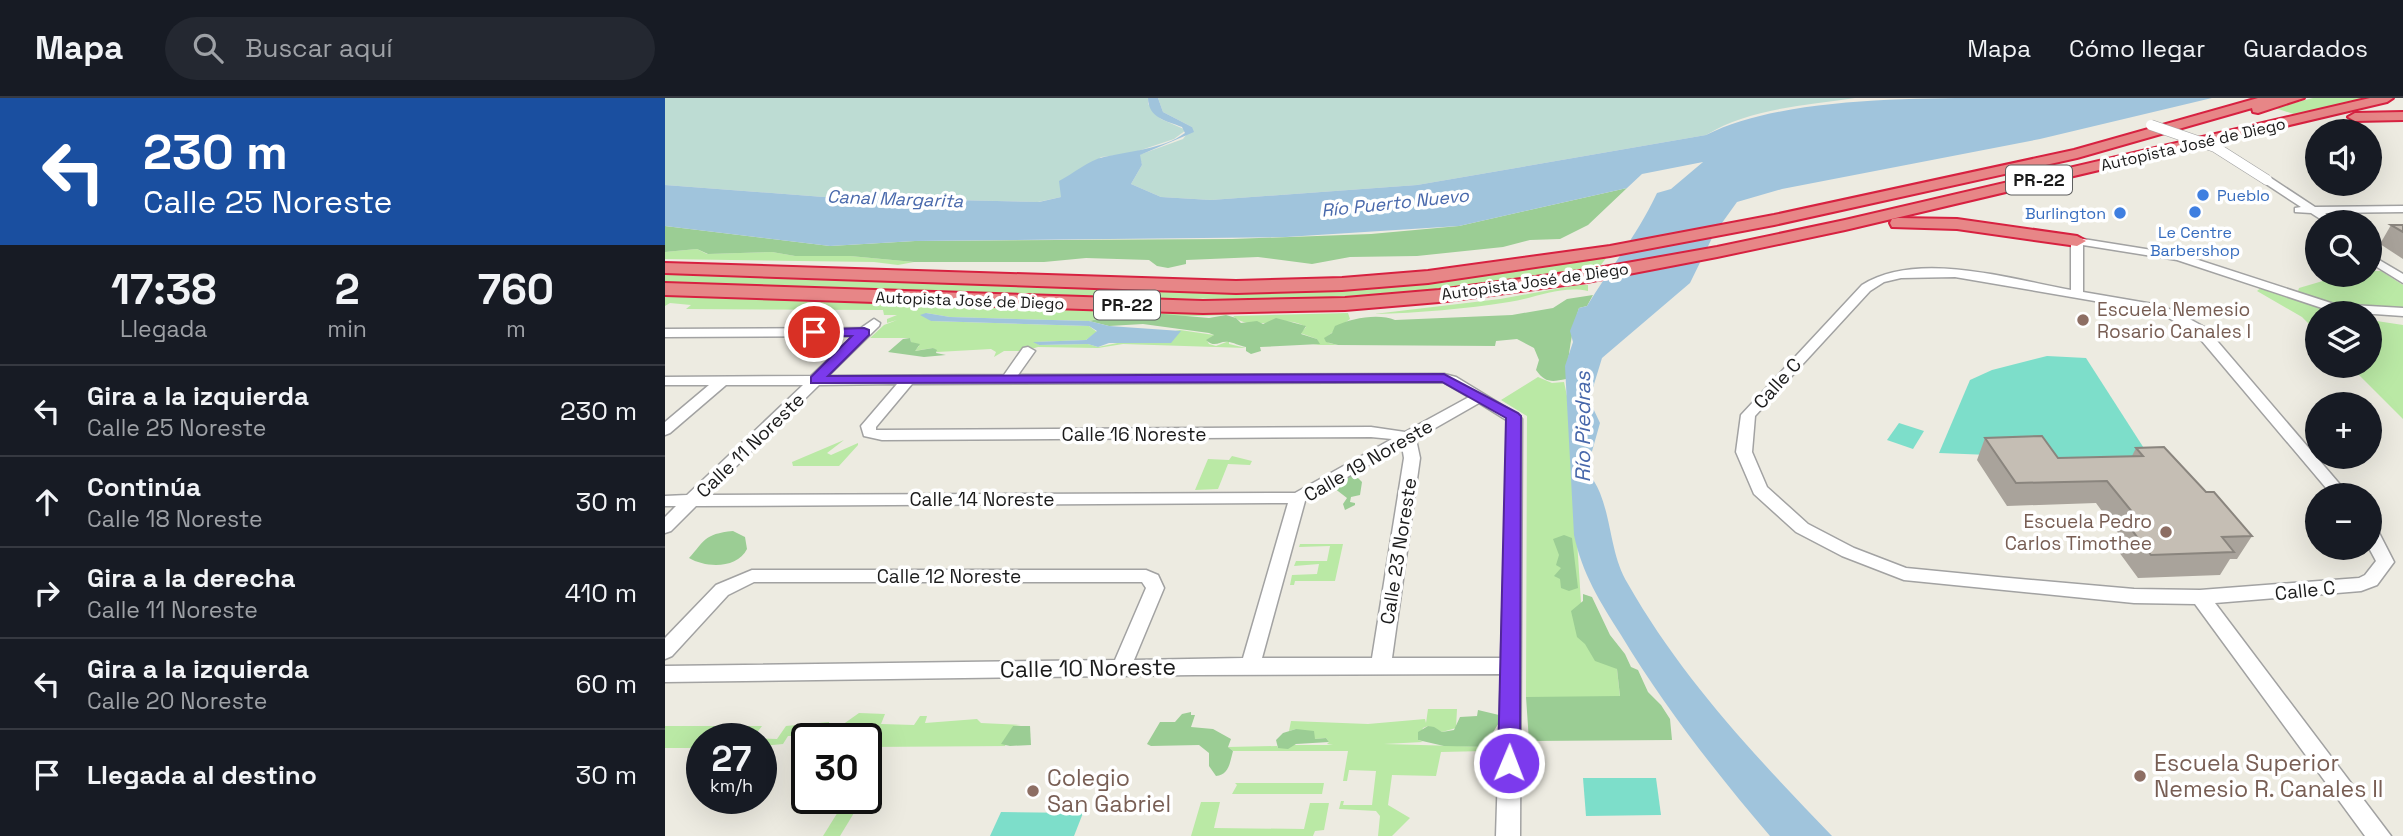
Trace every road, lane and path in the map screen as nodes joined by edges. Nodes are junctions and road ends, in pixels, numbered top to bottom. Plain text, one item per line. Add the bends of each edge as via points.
1 (2272, 98) edge
2 (2298, 98) edge
3 (2337, 98) edge
4 (2387, 98) edge
5 (2242, 99) edge
6 (2403, 116) edge
7 (2244, 127) junction
8 (2146, 130) junction
9 (2077, 154) junction
10 (2306, 210) edge
11 (2403, 212) edge
12 (2382, 213) edge
13 (1794, 216) junction
14 (1834, 227) junction
15 (2077, 241) junction
16 (2382, 254) edge
17 (665, 262) edge
18 (2382, 265) edge
19 (665, 268) edge
20 (2403, 268) edge
21 (809, 272) junction
22 (2403, 279) edge
23 (668, 290) edge
24 (2077, 294) junction
25 (2313, 301) edge
26 (2382, 311) edge
27 (2403, 312) edge
28 (2382, 317) edge
29 (2403, 319) edge
30 (665, 333) edge
31 (1028, 351) dead end
32 (816, 380) junction
33 (908, 380) junction
34 (1008, 380) junction
35 (665, 381) edge
36 (722, 381) junction
37 (1479, 397) junction
38 (665, 430) edge
39 (1408, 437) junction
40 (2331, 483) edge
41 (1298, 498) junction
42 (692, 500) junction
43 (665, 501) edge
44 (665, 527) edge
45 (2382, 556) edge
46 (2200, 597) junction
47 (665, 651) edge
48 (1381, 665) junction
49 (1122, 666) junction
50 (1511, 666) junction
51 (1250, 667) junction
52 (665, 674) edge
53 (1508, 836) edge
54 (2379, 836) edge

1 - 8 highway, Autopista José de Diego / PR-22
2 - 8 highway via 2179,130
3 - 7 highway
4 - 7 highway, Autopista José de Diego / PR-22
5 - 8 highway
6 - 7 highway
7 - 9 highway
7 - 14 highway, Autopista José de Diego / PR-22
8 - 9 highway, Autopista José de Diego / PR-22
8 - 10 street, bridge via 2212,151
8 - 13 highway via 1827,202
9 - 13 highway, Autopista José de Diego / PR-22
11 - 12 street
13 - 21 highway, Autopista José de Diego / PR-22 via 1609,251 1428,277 1255,286
14 - 15 highway via 1940,222
14 - 23 highway, Autopista José de Diego / PR-22 via 1587,275 1345,304 1231,307
15 - 24 street
15 - 25 street via 2179,257
16 - 20 street
17 - 21 highway via 754,264
18 - 22 street
19 - 21 highway, Autopista José de Diego / PR-22
24 - 40 street, Calle C via 2149,307 2201,331
24 - 46 street, Calle C via 1939,272 1880,279 1864,289 1748,415 1744,452 1759,490 1802,528 1904,574 2134,596
26 - 27 street
28 - 29 street
30 - 32 street, Calle 11 Noreste via 869,328
31 - 34 street
32 - 33 street
32 - 36 street
32 - 42 street, Calle 11 Noreste
33 - 34 street
33 - 39 street, Calle 16 Noreste via 868,426 869,433 1371,432
34 - 37 street via 1444,378
35 - 36 street
36 - 38 street
37 - 39 street, Calle 19 Noreste
37 - 50 street via 1515,421
39 - 41 street, Calle 19 Noreste
39 - 48 street, Calle 23 Noreste via 1412,458
41 - 42 street, Calle 14 Noreste
41 - 51 street, Calle 19 Noreste
42 - 43 street, Calle 14 Noreste
42 - 44 street, Calle 11 Noreste
45 - 46 street, Calle C via 2385,562 2371,580 2361,584
46 - 54 street
47 - 49 street, Calle 12 Noreste via 722,590 752,576 1146,576 1155,588
48 - 50 street, Calle 10 Noreste
48 - 51 street, Calle 10 Noreste
49 - 51 street, Calle 10 Noreste
49 - 52 street, Calle 10 Noreste
50 - 53 street

